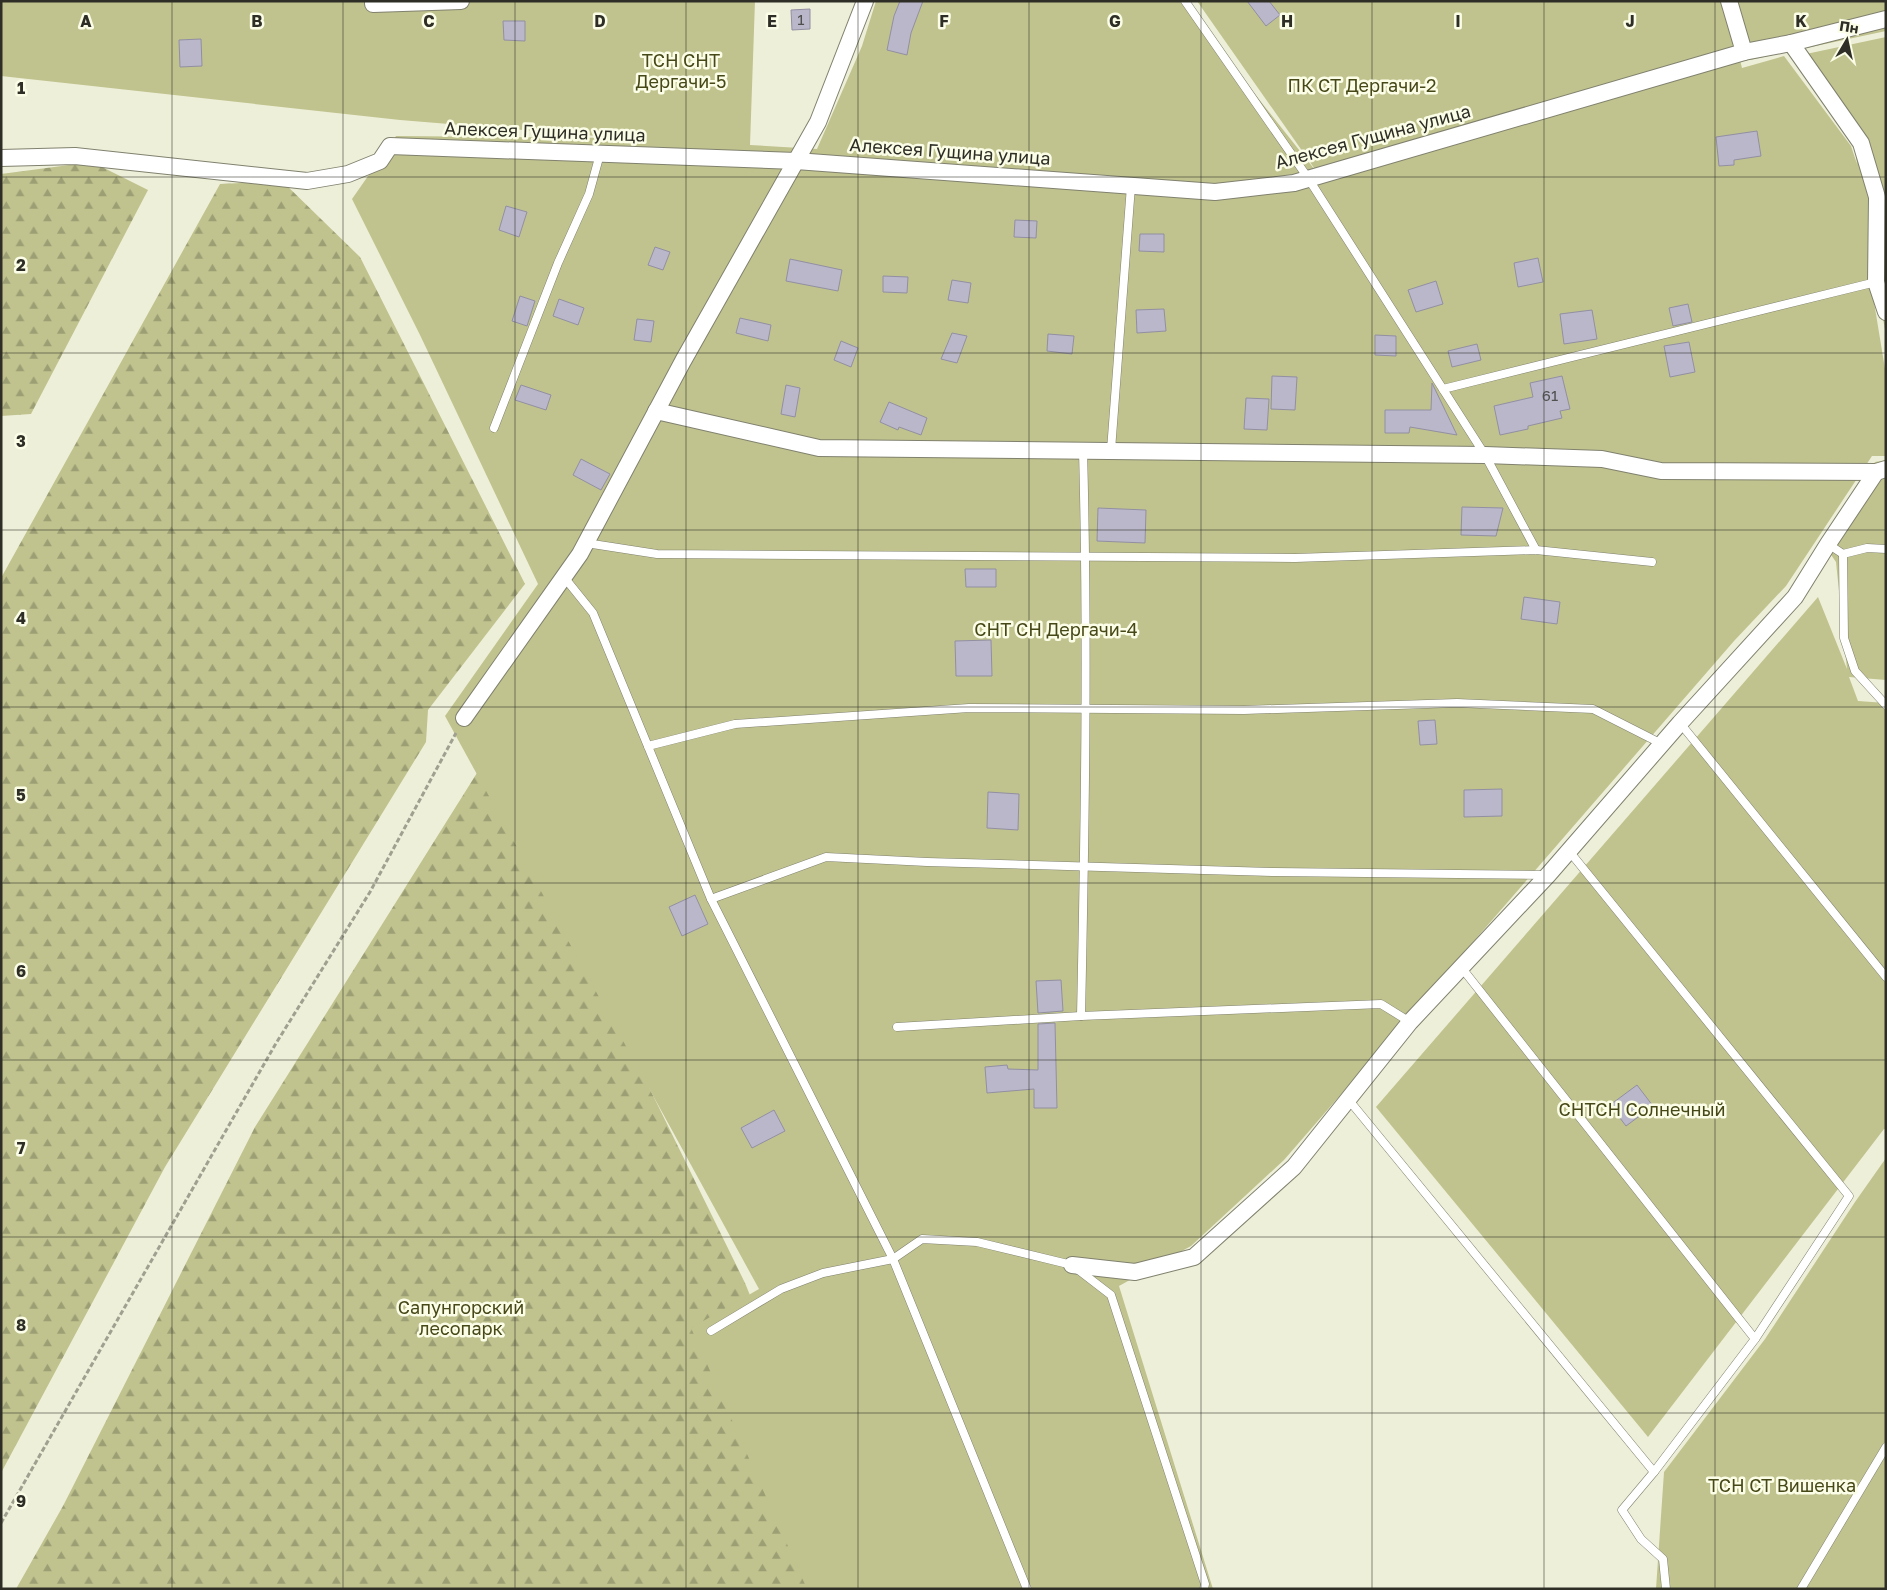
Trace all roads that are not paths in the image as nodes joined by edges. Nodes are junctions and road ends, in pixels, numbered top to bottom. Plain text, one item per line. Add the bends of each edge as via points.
1 (461, 1) edge
2 (866, 1) edge
3 (1186, 1) edge
4 (1729, 1) edge
5 (373, 3) edge
6 (1886, 19) edge
7 (1790, 43) junction
8 (1744, 52) junction
9 (600, 154) junction
10 (1, 158) edge
11 (796, 161) junction
12 (1308, 178) junction
13 (1131, 186) junction
14 (1881, 197) edge
15 (1876, 282) junction
16 (1886, 312) edge
17 (1443, 389) junction
18 (656, 411) junction
19 (494, 428) dead end
20 (1083, 450) junction
21 (1111, 450) junction
22 (1485, 455) junction
23 (1881, 471) edge
24 (586, 543) junction
25 (1828, 544) junction
26 (1886, 549) edge
27 (1536, 550) junction
28 (1843, 554) junction
29 (1086, 557) junction
30 (1652, 562) dead end
31 (564, 577) junction
32 (1886, 705) edge
33 (1087, 710) junction
34 (464, 718) road end
35 (1680, 723) junction
36 (1662, 744) junction
37 (648, 746) junction
38 (1569, 851) junction
39 (1084, 867) junction
40 (1548, 875) junction
41 (711, 899) junction
42 (1461, 967) junction
43 (1886, 977) edge
44 (1081, 1016) junction
45 (1410, 1022) junction
46 (897, 1027) dead end
47 (1348, 1099) junction
48 (893, 1258) junction
49 (1072, 1264) junction
50 (710, 1331) dead end
51 (1755, 1339) junction
52 (1886, 1447) edge
53 (1654, 1472) junction
54 (1027, 1589) edge
55 (1204, 1589) edge
56 (1666, 1589) edge
57 (1801, 1589) edge

1 - 5 street
2 - 11 street via 818,122
3 - 12 lane
4 - 8 street
6 - 7 street, Алексея Гущина улица
7 - 8 street, Алексея Гущина улица
7 - 14 street via 1861,143
8 - 12 street, Алексея Гущина улица
9 - 10 street, Алексея Гущина улица via 390,146 380,161 348,174 307,181 75,156
9 - 11 street, Алексея Гущина улица
9 - 19 lane via 589,194 558,263
11 - 13 street, Алексея Гущина улица
11 - 18 street
12 - 13 street, Алексея Гущина улица via 1215,192
12 - 17 lane
13 - 21 lane
14 - 15 street
15 - 16 street
15 - 17 lane
17 - 22 lane
18 - 20 street via 819,448
18 - 24 street
20 - 21 street
20 - 29 lane
21 - 22 street
22 - 23 street via 1602,459 1661,471
22 - 27 lane
23 - 25 street
24 - 29 lane via 656,554
24 - 31 street
25 - 28 lane
25 - 35 street via 1795,597
26 - 28 lane via 1867,548
27 - 29 lane via 1295,558
27 - 30 lane
28 - 32 lane via 1844,638 1855,671
29 - 33 lane
31 - 34 street
31 - 37 lane via 592,613
33 - 36 lane via 1244,710 1457,703 1593,709
33 - 37 lane via 969,708 734,724
33 - 39 lane
35 - 36 street
35 - 43 lane
36 - 38 street
37 - 41 lane
38 - 40 street
38 - 51 lane via 1849,1196
39 - 40 lane
39 - 41 lane via 826,857
39 - 44 lane
40 - 42 street
41 - 48 lane
42 - 45 street
42 - 51 lane
44 - 45 lane via 1381,1004
44 - 46 lane
45 - 47 street
47 - 49 street via 1294,1167 1194,1257 1136,1272
47 - 53 lane
48 - 49 lane via 922,1239 978,1242
48 - 50 lane via 823,1273 782,1289
48 - 54 lane
49 - 55 lane via 1111,1295
51 - 53 lane
52 - 57 lane
53 - 56 lane via 1622,1510 1641,1539 1663,1559

